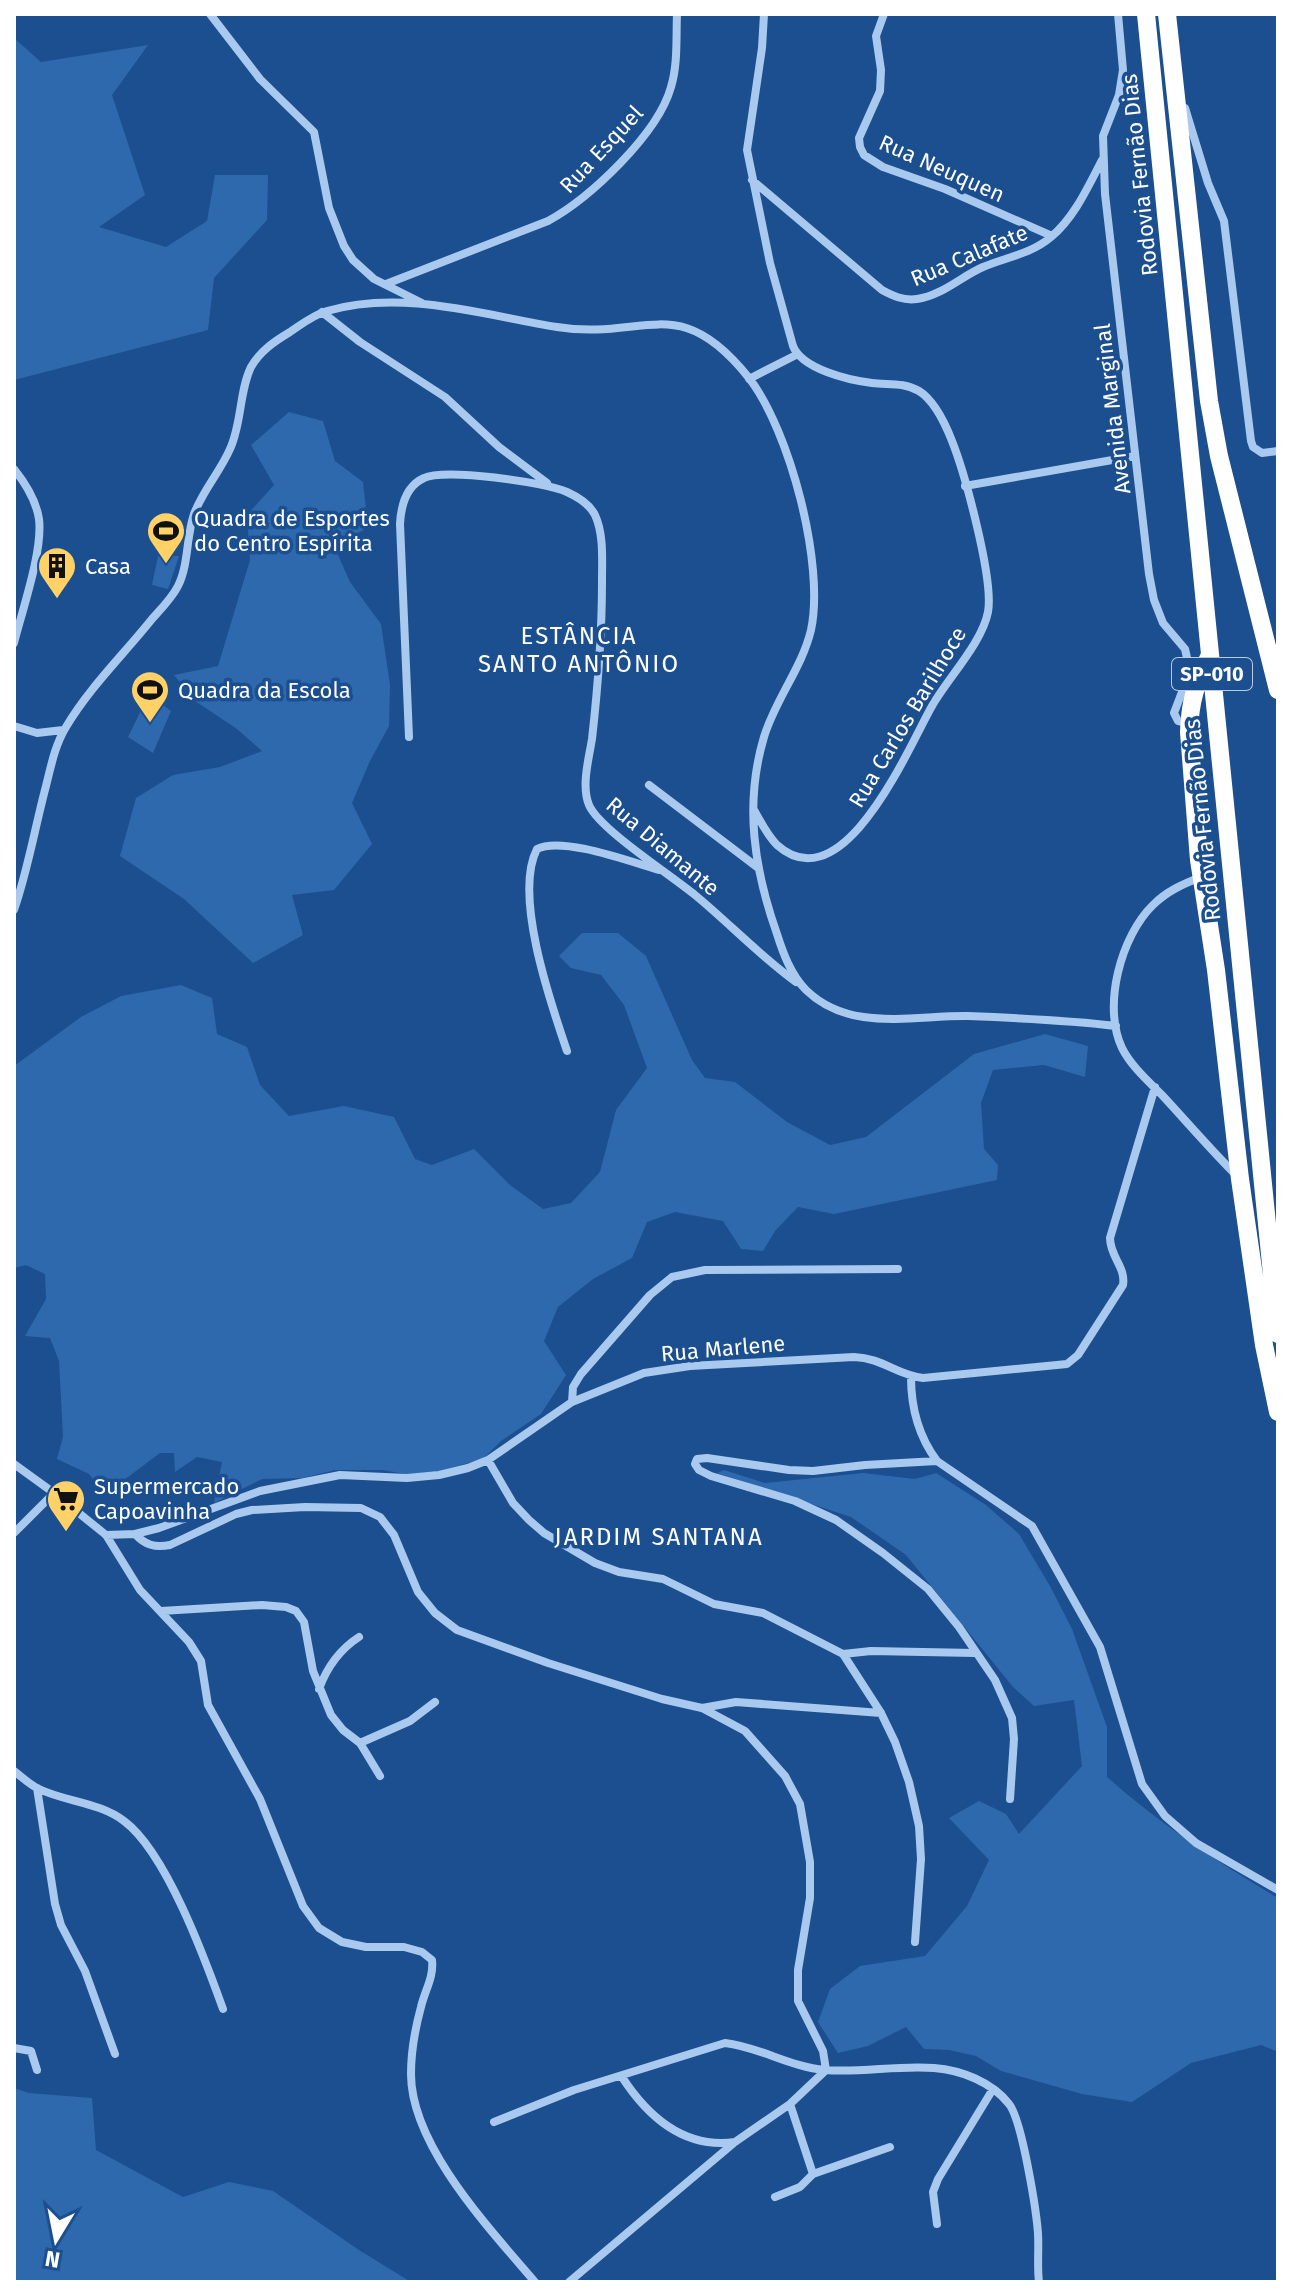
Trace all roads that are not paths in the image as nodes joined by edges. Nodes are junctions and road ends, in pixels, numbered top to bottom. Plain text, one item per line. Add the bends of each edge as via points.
1 (210, 14) edge
2 (677, 14) edge
3 (764, 14) edge
4 (884, 14) edge
5 (1118, 14) edge
6 (1146, 14) edge
7 (1167, 14) edge
8 (1174, 74) junction
9 (1102, 160) junction
10 (752, 180) junction
11 (1052, 236) junction
12 (386, 284) junction
13 (426, 305) junction
14 (322, 312) junction
15 (796, 355) junction
16 (749, 379) junction
17 (1278, 451) edge
18 (1135, 456) junction
19 (14, 469) edge
20 (551, 486) junction
21 (965, 486) junction
22 (14, 643) edge
23 (1210, 655) junction
24 (1278, 690) edge
25 (1189, 724) junction
26 (14, 726) edge
27 (63, 730) junction
28 (409, 737) dead end
29 (649, 785) dead end
30 (752, 807) junction
31 (757, 867) junction
32 (667, 873) junction
33 (1202, 877) junction
34 (14, 910) edge
35 (806, 990) junction
36 (1116, 1026) junction
37 (567, 1051) dead end
38 (1155, 1087) junction
39 (1240, 1179) junction
40 (898, 1269) dead end
41 (1278, 1334) edge
42 (911, 1377) junction
43 (572, 1402) junction
44 (1278, 1412) edge
45 (488, 1460) junction
46 (937, 1461) junction
47 (14, 1464) edge
48 (54, 1493) junction
49 (14, 1533) edge
50 (135, 1534) junction
51 (106, 1535) junction
52 (161, 1611) junction
53 (359, 1637) dead end
54 (975, 1653) junction
55 (843, 1654) junction
56 (319, 1690) junction
57 (435, 1702) dead end
58 (702, 1708) junction
59 (881, 1713) junction
60 (360, 1743) junction
61 (14, 1771) edge
62 (380, 1776) dead end
63 (37, 1788) junction
64 (1010, 1799) dead end
65 (1278, 1890) edge
66 (915, 1942) dead end
67 (223, 2009) dead end
68 (14, 2048) edge
69 (115, 2054) dead end
70 (37, 2070) dead end
71 (826, 2070) junction
72 (622, 2077) junction
73 (993, 2089) junction
74 (790, 2104) junction
75 (494, 2122) dead end
76 (735, 2142) junction
77 (890, 2147) dead end
78 (813, 2174) junction
79 (775, 2197) dead end
80 (937, 2224) dead end
81 (535, 2282) edge
82 (569, 2282) edge
83 (1039, 2282) edge

1 - 12 street via 260,79 314,132 329,208 344,246 363,271
2 - 12 street, Rua Esquel via 676,61 660,113 589,194 548,221
3 - 10 street via 748,133
4 - 11 street, Rua Neuquen via 876,36 880,91 859,138 864,155
5 - 9 street, Avenida Marginal via 1123,70 1105,126
6 - 23 highway, Rodovia Fernão Dias / SP-010
7 - 8 highway, Rodovia Fernão Dias / SP-010
8 - 17 street via 1224,221 1251,441 1262,453
8 - 24 highway, Rodovia Fernão Dias / SP-010 via 1209,401
9 - 11 street, Rua Calafate
9 - 18 street, Avenida Marginal
10 - 11 street, Rua Calafate via 882,290 905,299 927,297 986,266 1029,252
10 - 15 street
12 - 13 street
13 - 14 street via 369,304
13 - 16 street via 581,330 678,324 706,337
14 - 20 street via 445,397
14 - 27 street via 256,359 233,444 196,510 178,586
15 - 16 street
15 - 21 street, Rua Carlos Barilhoce via 817,368 920,392 947,431
16 - 30 street via 792,463 814,585 811,631 765,734
18 - 21 street
18 - 25 street, Avenida Marginal via 1154,600 1163,623 1185,649 1190,671 1174,713 1178,721
19 - 22 street via 28,486 39,521
20 - 28 street, Rua Diamante via 440,474 421,478 408,492 400,524
20 - 32 street, Rua Diamante via 587,504 599,530 601,631 588,804 602,823
21 - 30 street, Rua Carlos Barilhoce via 988,583 988,612 979,636 931,707 880,801 850,836 814,856 778,846
23 - 25 highway via 1195,685
23 - 41 highway, Rodovia Fernão Dias / SP-010
25 - 33 highway
26 - 27 street via 37,733
27 - 34 street
29 - 31 street
30 - 31 street
31 - 35 street via 782,951
32 - 35 street, Rua Diamante
32 - 37 street via 582,850 553,845 537,849 529,873 537,959
33 - 36 street via 1163,896 1139,922 1117,976
33 - 39 highway
35 - 36 street, Rua Diamante via 842,1011 878,1019 958,1016
36 - 38 street via 1122,1048
38 - 39 street
38 - 42 street, Rua Marlene via 1110,1238 1123,1285 1078,1355 1060,1366
39 - 44 highway
40 - 43 street via 705,1270 672,1277 581,1374
42 - 43 street, Rua Marlene via 868,1357 690,1366 644,1373
42 - 46 street via 920,1428
43 - 45 street, Rua Marlene
45 - 50 street, Rua Marlene via 439,1475 340,1475 278,1487
45 - 55 street via 529,1520 595,1563 663,1579 714,1604 763,1613
46 - 54 street via 813,1471 718,1458 700,1458 695,1464 699,1470 815,1509 862,1538 928,1589
46 - 65 street via 1032,1526 1100,1647 1142,1784 1165,1816 1196,1843
47 - 48 street
48 - 49 street
48 - 51 street
50 - 51 street, Rua Marlene
50 - 58 street via 158,1547 252,1510 361,1508 380,1517 394,1535 418,1592 457,1630
51 - 52 street via 140,1590
52 - 56 street via 262,1605 296,1611 304,1622
52 - 81 street via 201,1661 208,1705 260,1799 303,1906 319,1928 342,1942 404,1947 432,1960 414,2040 414,2103 445,2168
53 - 56 street via 328,1667
54 - 55 street
54 - 64 street via 995,1680 1012,1718
55 - 59 street
56 - 60 street via 331,1715
57 - 60 street via 410,1721
58 - 59 street via 736,1702
58 - 71 street via 745,1731 785,1776 800,1804 810,1898 798,2001 823,2051
59 - 66 street via 909,1782 919,1826
60 - 62 street
61 - 63 street
63 - 67 street via 102,1808 142,1839 179,1901
63 - 69 street via 61,1925 85,1971
68 - 70 street via 31,2051
71 - 72 street via 725,2043
71 - 73 street via 936,2068 965,2074
71 - 74 street
72 - 75 street
72 - 76 street via 645,2108 683,2136 716,2145
73 - 80 street via 938,2179 933,2192
73 - 83 street via 1011,2105 1019,2127 1035,2211
74 - 76 street
74 - 78 street
76 - 82 street
77 - 78 street
78 - 79 street via 800,2187

